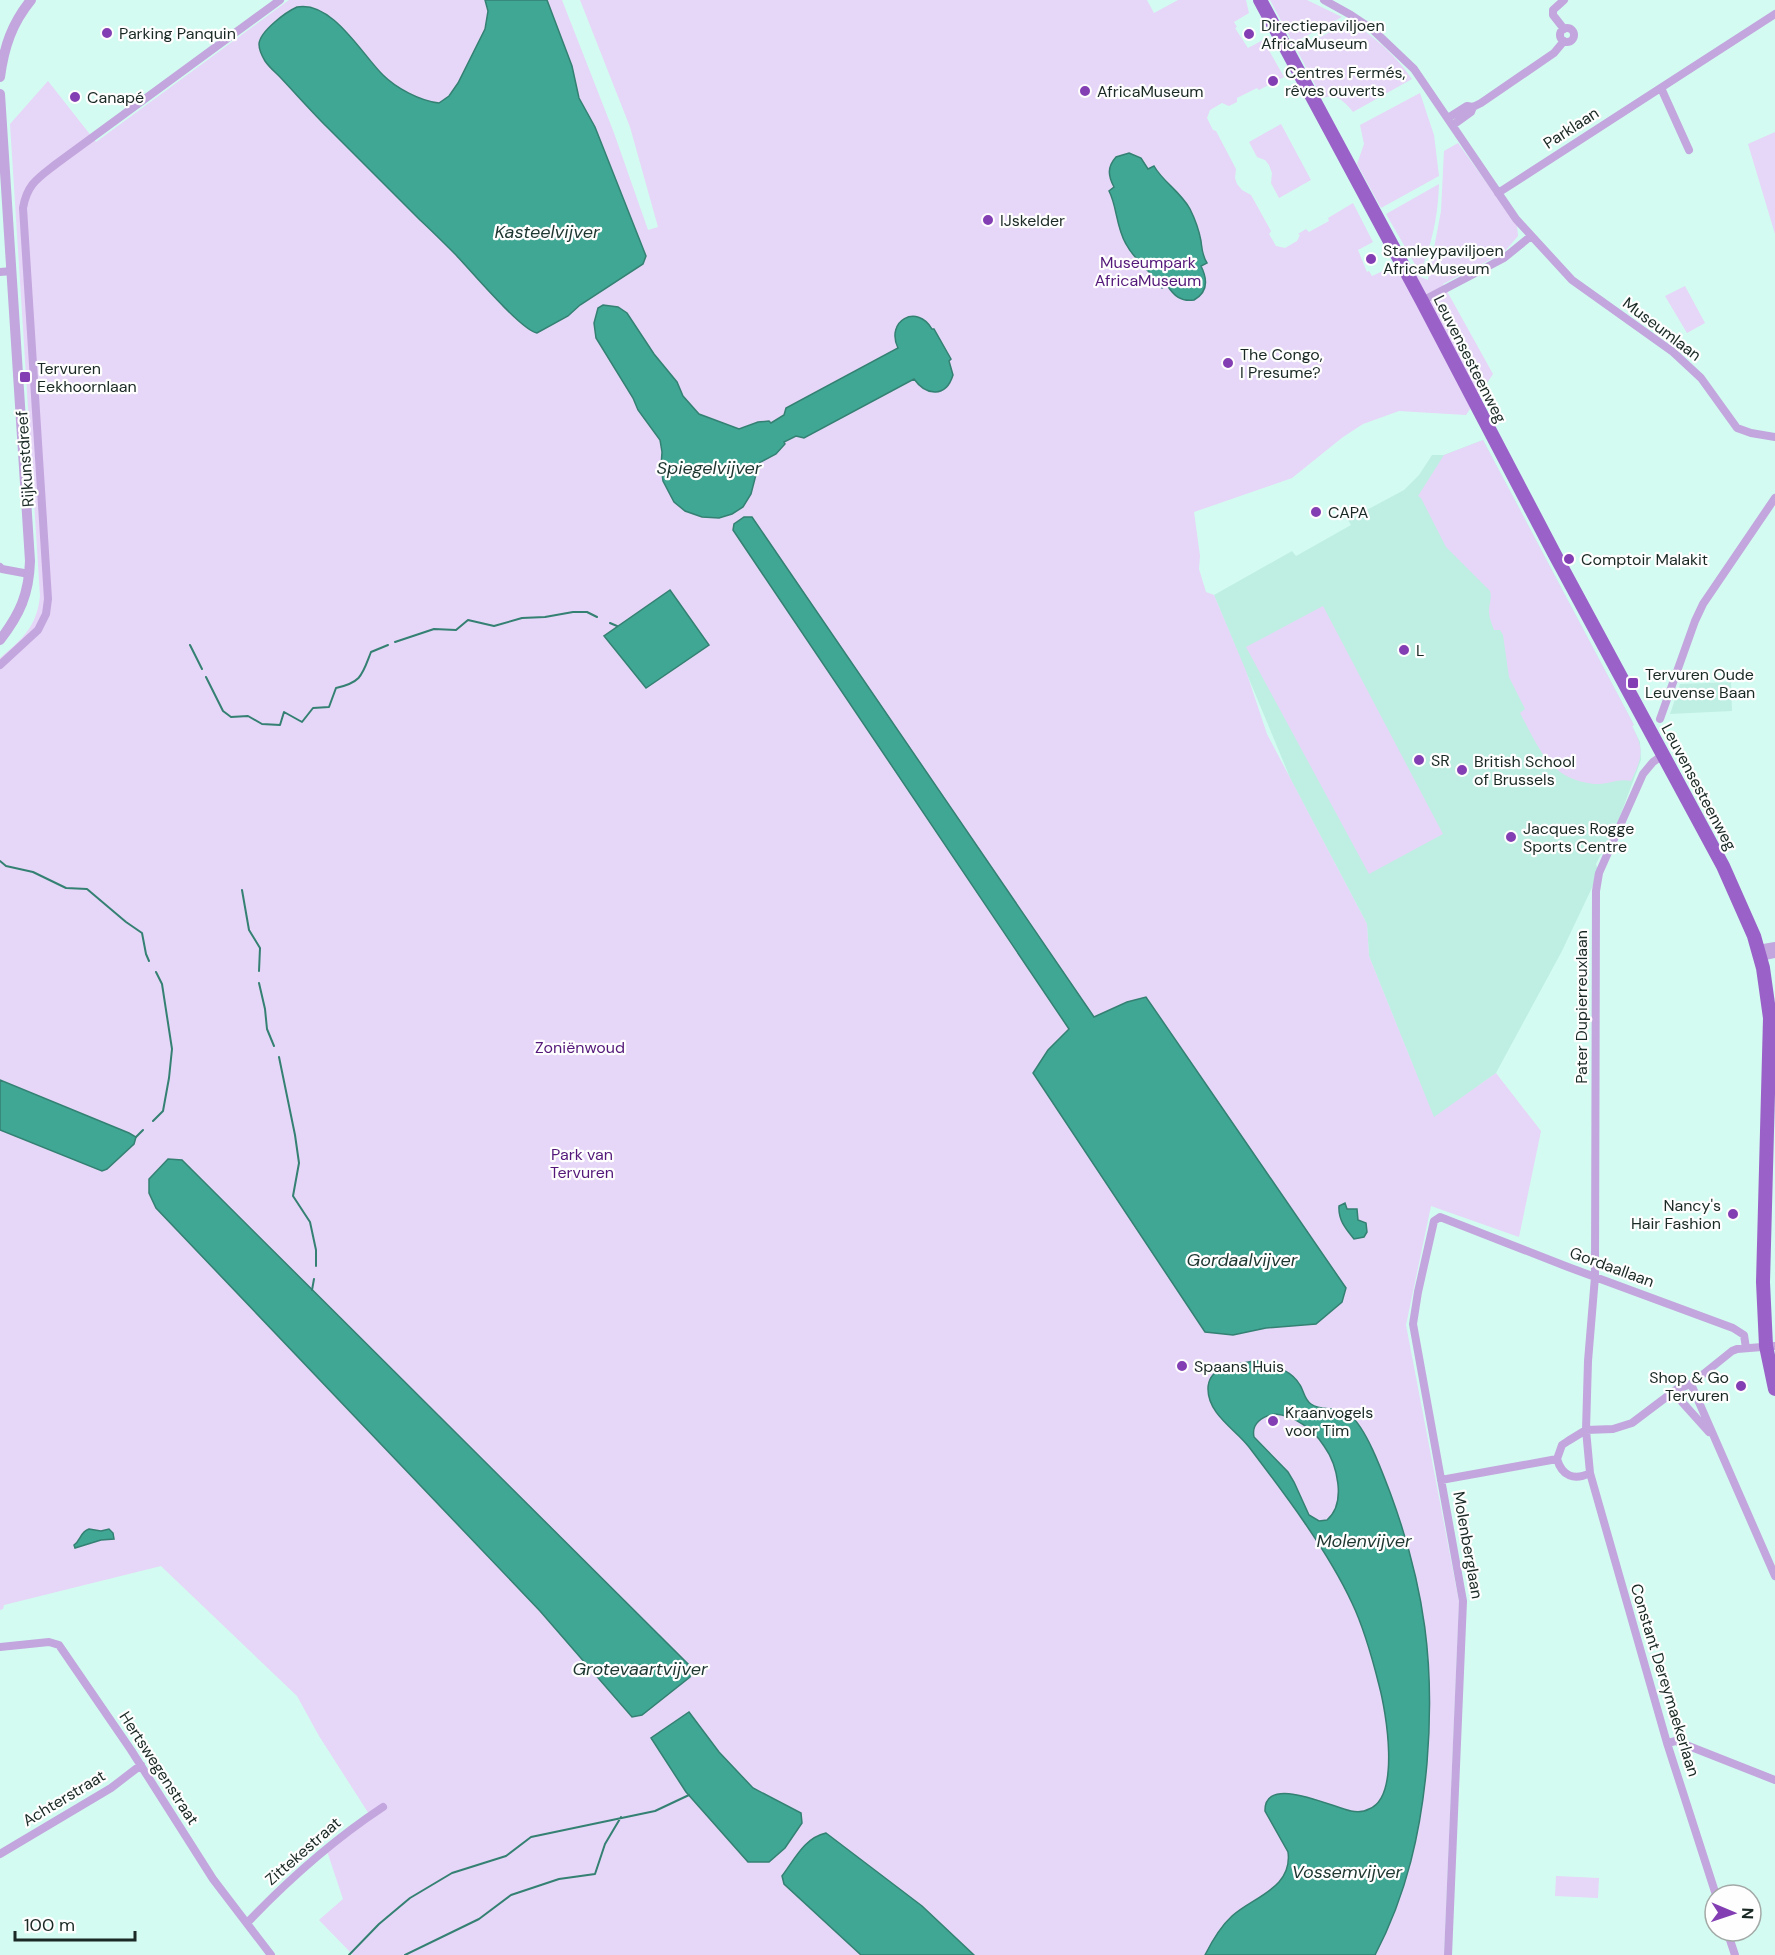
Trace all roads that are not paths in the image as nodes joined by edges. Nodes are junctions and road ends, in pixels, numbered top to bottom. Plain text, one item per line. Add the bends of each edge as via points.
1 (31, 0) edge
2 (280, 0) edge
3 (1260, 0) edge
4 (1324, 0) edge
5 (1564, 0) edge
6 (1775, 14) edge
7 (0, 77) edge
8 (1662, 88) junction
9 (0, 94) edge
10 (1450, 122) junction
11 (1689, 150) dead end
12 (2, 158) edge
13 (1498, 193) junction
14 (1531, 236) junction
15 (12, 271) junction
16 (0, 272) edge
17 (1422, 301) junction
18 (1775, 437) edge
19 (1775, 498) edge
20 (0, 567) edge
21 (29, 574) junction
22 (0, 640) edge
23 (0, 665) edge
24 (1660, 719) dead end
25 (1663, 756) junction
26 (1775, 946) edge
27 (1759, 953) junction
28 (1775, 954) edge
29 (1437, 1218) joint
30 (1594, 1277) junction
31 (1771, 1346) edge
32 (1746, 1348) junction
33 (1691, 1384) junction
34 (1775, 1389) edge
35 (1673, 1392) junction
36 (1586, 1430) junction
37 (1714, 1437) junction
38 (1557, 1459) junction
39 (1590, 1473) junction
40 (1441, 1480) junction
41 (1775, 1576) edge
42 (0, 1647) edge
43 (1667, 1743) junction
44 (141, 1765) junction
45 (1775, 1780) edge
46 (383, 1807) dead end
47 (0, 1854) edge
48 (1712, 1883) edge
49 (247, 1923) junction
50 (271, 1955) edge
51 (1448, 1955) edge

1 - 7 street via 9,37
2 - 23 street, Rijkunstdreef via 56,164 33,182 26,195 23,208 48,587 46,614 38,630
3 - 17 main road, Leuvensesteenweg
4 - 10 street, Museumlaan via 1352,15 1387,42 1414,69
5 - 10 street via 1553,15 1564,29 1571,29 1574,36 1569,42 1564,41 1554,53 1473,107 1467,106
6 - 8 street, Parklaan
8 - 11 street
8 - 13 street, Parklaan
9 - 12 street
10 - 13 street, Museumlaan
12 - 15 street
13 - 14 street, Museumlaan
14 - 17 street via 1504,258
14 - 18 street, Museumlaan via 1572,280 1673,352 1701,378 1737,428
15 - 16 street
15 - 21 street
17 - 25 main road, Leuvensesteenweg
19 - 24 street via 1703,604
20 - 21 street
21 - 22 street via 17,617
25 - 27 main road, Leuvensesteenweg via 1724,866
25 - 30 street, Pater Dupierreuxlaan via 1643,774 1599,873 1596,891
26 - 27 street
27 - 28 street
27 - 31 main road, Leuvensesteenweg via 1770,1018 1763,1263
29 - 30 street, Gordaallaan
29 - 40 street, Molenberglaan via 1413,1324
30 - 32 street, Gordaallaan via 1733,1328 1744,1335
30 - 36 street, Pater Dupierreuxlaan
31 - 32 street
31 - 34 main road, Leuvensesteenweg
32 - 33 street via 1731,1351
33 - 35 street
33 - 37 street
35 - 36 street via 1632,1423 1613,1429
35 - 37 street
36 - 38 street via 1562,1445
36 - 39 street, Constant Dereymaekerlaan
37 - 41 street
38 - 39 street via 1566,1473 1581,1477
38 - 40 street
39 - 43 street, Constant Dereymaekerlaan
40 - 51 street, Molenberglaan via 1463,1601
42 - 44 street, Hertswegenstraat via 49,1642 59,1645
43 - 45 street via 1676,1742
43 - 48 street, Constant Dereymaekerlaan
44 - 47 street, Achterstraat via 111,1788
44 - 49 street, Hertswegenstraat via 213,1878
46 - 49 street, Zittekestraat via 334,1841
49 - 50 street, Hertswegenstraat

